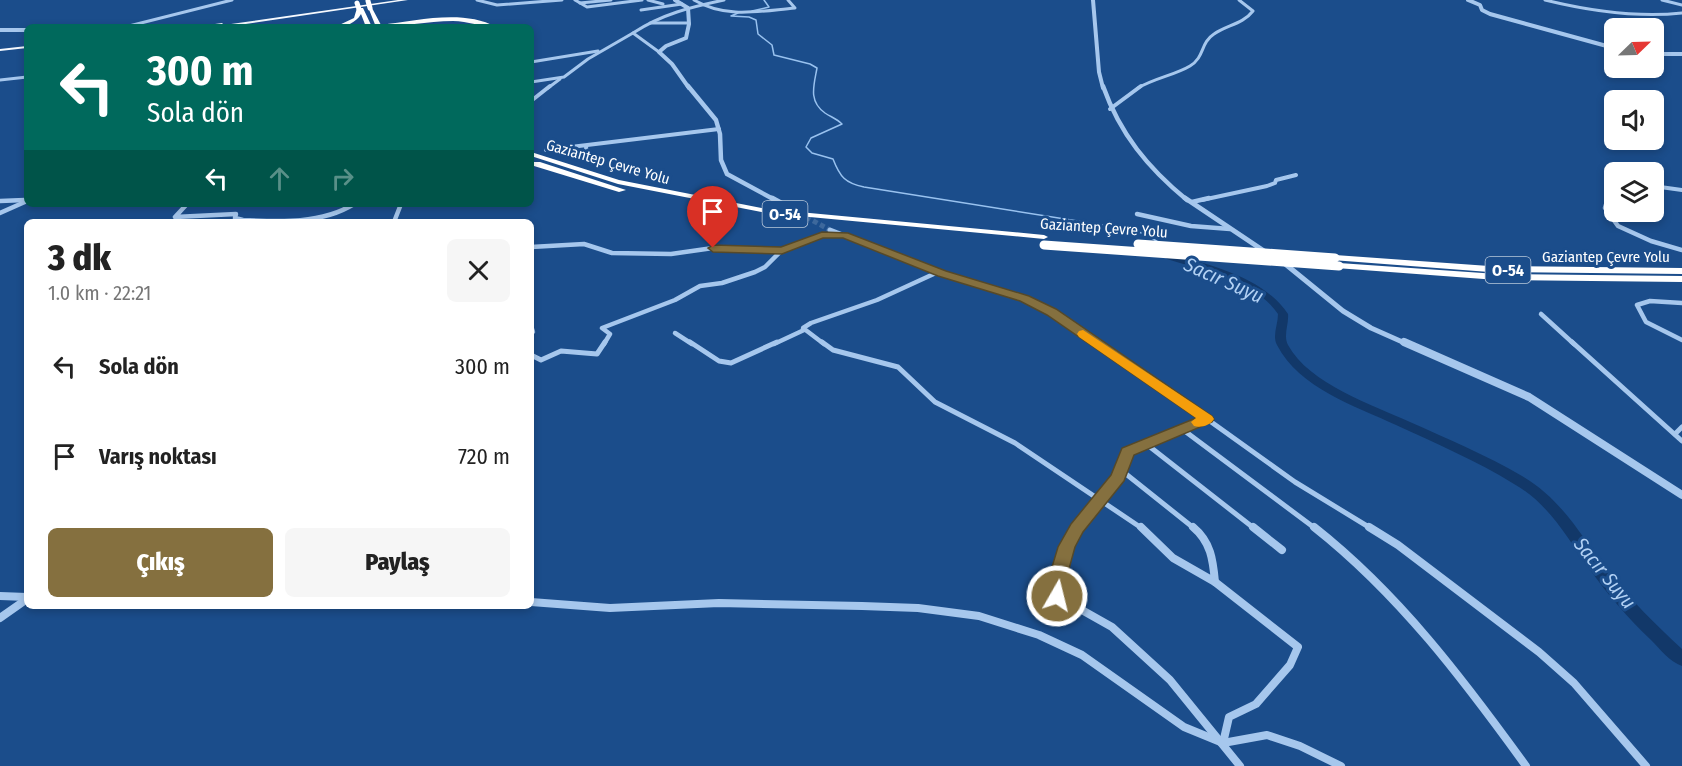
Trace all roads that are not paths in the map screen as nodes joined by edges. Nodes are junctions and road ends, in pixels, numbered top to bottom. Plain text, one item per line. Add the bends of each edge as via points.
1 (232, 0) edge
2 (395, 0) edge
3 (406, 0) edge
4 (477, 0) edge
5 (562, 0) edge
6 (575, 0) edge
7 (611, 0) edge
8 (642, 0) edge
9 (648, 0) edge
10 (694, 0) edge
11 (724, 0) edge
12 (788, 0) edge
13 (1093, 0) edge
14 (1239, 0) edge
15 (1470, 0) edge
16 (1545, 0) edge
17 (1664, 0) edge
18 (1671, 0) edge
19 (623, 2) junction
20 (675, 2) edge
21 (368, 3) edge
22 (580, 3) junction
23 (359, 4) edge
24 (1682, 4) edge
25 (700, 5) junction
26 (343, 8) junction
27 (630, 8) dead end
28 (688, 8) junction
29 (641, 10) dead end
30 (331, 11) junction
31 (1682, 13) edge
32 (654, 20) junction
33 (689, 22) junction
34 (649, 23) junction
35 (137, 24) edge
36 (219, 24) edge
37 (228, 24) edge
38 (238, 24) edge
39 (244, 24) edge
40 (345, 24) edge
41 (368, 24) edge
42 (378, 24) edge
43 (403, 24) edge
44 (427, 24) edge
45 (474, 24) edge
46 (482, 24) edge
47 (0, 29) edge
48 (24, 30) edge
49 (633, 33) junction
50 (1604, 45) edge
51 (24, 49) edge
52 (603, 51) junction
53 (0, 52) edge
54 (659, 52) junction
55 (1664, 54) edge
56 (1682, 54) edge
57 (534, 61) edge
58 (24, 76) edge
59 (564, 77) junction
60 (0, 80) edge
61 (534, 82) edge
62 (534, 99) edge
63 (1110, 108) junction
64 (719, 129) junction
65 (586, 146) junction
66 (546, 150) dead end
67 (534, 155) edge
68 (587, 158) dead end
69 (534, 163) edge
70 (1296, 176) dead end
71 (1664, 188) edge
72 (1682, 190) edge
73 (24, 200) edge
74 (0, 201) edge
75 (24, 201) edge
76 (1192, 202) junction
77 (184, 207) edge
78 (348, 207) edge
79 (794, 210) tunnel mouth
80 (0, 213) edge
81 (1137, 214) dead end
82 (241, 219) edge
83 (297, 219) edge
84 (1615, 222) edge
85 (1230, 229) junction
86 (830, 230) tunnel mouth
87 (844, 235) junction
88 (1044, 241) junction
89 (534, 248) edge
90 (782, 250) junction
91 (1682, 250) edge
92 (1337, 262) junction
93 (1682, 271) edge
94 (938, 272) junction
95 (1682, 279) edge
96 (1682, 303) edge
97 (1541, 314) dead end
98 (804, 330) junction
99 (675, 333) dead end
100 (1682, 340) edge
101 (534, 356) edge
102 (1207, 419) junction
103 (1682, 427) edge
104 (1182, 429) junction
105 (1675, 434) junction
106 (1682, 441) edge
107 (1146, 443) junction
108 (1121, 470) junction
109 (1682, 495) edge
110 (1099, 498) junction
111 (1282, 549) dead end
112 (1215, 582) junction
113 (0, 597) edge
114 (24, 598) edge
115 (24, 600) edge
116 (534, 602) edge
117 (0, 618) edge
118 (1223, 743) junction
119 (1240, 766) edge
120 (1341, 766) edge
121 (1526, 766) edge
122 (1646, 766) edge

1 - 35 street
2 - 26 highway
3 - 30 highway
4 - 5 street via 492,4
6 - 22 street
7 - 22 street
8 - 19 street
9 - 20 street
10 - 25 street
11 - 25 street
12 - 25 street via 795,8 736,14
13 - 63 street via 1101,80
14 - 63 street via 1253,11 1247,19 1204,41 1203,54 1190,66 1155,78
15 - 50 street via 1490,14
16 - 31 street via 1588,10
17 - 18 street
17 - 24 street
19 - 22 street via 587,7
19 - 27 street
20 - 28 street
20 - 29 street
21 - 42 highway
23 - 40 highway via 356,19
23 - 41 highway
25 - 28 street
26 - 36 highway
26 - 37 highway
28 - 32 street
28 - 33 street
30 - 38 highway
30 - 39 highway
32 - 33 street
32 - 34 street
33 - 34 street
33 - 54 street via 687,37
34 - 49 street
43 - 46 highway via 451,20
44 - 45 highway
47 - 48 street
49 - 52 street
49 - 54 street
51 - 53 highway
52 - 57 street
52 - 59 street
54 - 64 street via 711,110
55 - 56 street
58 - 60 street
59 - 61 street
59 - 62 street
63 - 76 street via 1131,147
64 - 65 street
64 - 79 street via 720,165 727,174
65 - 66 street
65 - 68 street
67 - 88 highway, Gaziantep Çevre Yolu / O-54 via 618,182 767,212
69 - 88 highway, Gaziantep Çevre Yolu / O-54 via 609,187 761,218
70 - 76 street
71 - 72 street
73 - 74 street
75 - 80 street
76 - 85 street
77 - 82 street via 175,217 236,214 235,218
78 - 83 street via 331,216
81 - 85 street via 1191,226
84 - 91 street via 1651,241
85 - 109 street via 1293,269 1342,311 1371,328 1529,397
86 - 87 street
87 - 90 street via 822,235
87 - 94 street
88 - 92 highway, Gaziantep Çevre Yolu / O-54, bridge
89 - 90 street via 584,244 612,253 670,254 713,248
90 - 101 street via 755,272 700,286 675,300 602,328 610,334 597,354 561,351 541,360
92 - 93 highway, Gaziantep Çevre Yolu / O-54 via 1489,269
92 - 95 highway, Gaziantep Çevre Yolu / O-54 via 1497,277
94 - 98 street via 878,300 812,323
94 - 102 street via 1024,298 1052,312
96 - 100 street via 1650,301 1637,305 1646,322
97 - 105 street
98 - 99 street via 732,363 719,361
98 - 110 street via 833,350 898,367 935,402 1015,443
102 - 104 street
102 - 122 street via 1295,482 1398,545 1539,652 1574,683
103 - 105 street
104 - 107 street
104 - 121 street via 1370,575 1467,686
105 - 106 street
107 - 108 street via 1127,452
107 - 111 street
108 - 110 street
108 - 112 street via 1200,533 1213,555
110 - 112 street via 1139,525 1173,558
110 - 118 street via 1066,547 1055,587 1057,596 1112,627 1170,680
112 - 118 street via 1298,647 1290,665 1256,704 1229,717
113 - 114 street
115 - 117 street
116 - 118 street via 610,608 718,603 862,606 979,616 1039,635 1082,655 1184,727
118 - 119 street
118 - 120 street via 1267,735

